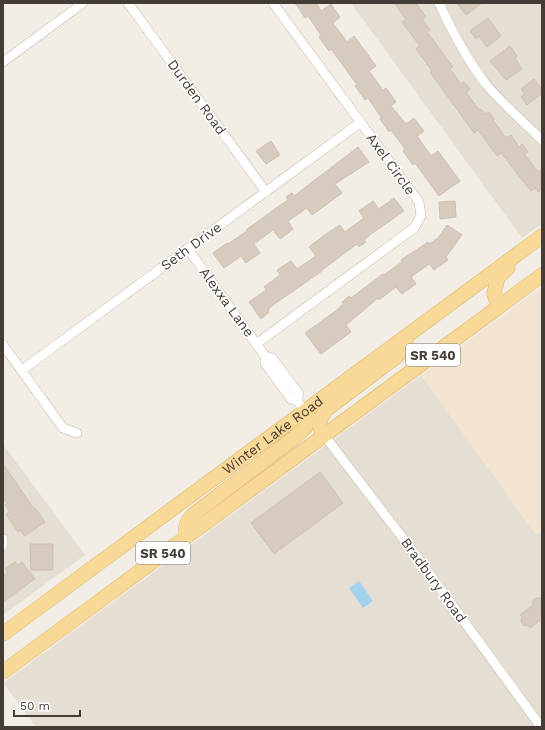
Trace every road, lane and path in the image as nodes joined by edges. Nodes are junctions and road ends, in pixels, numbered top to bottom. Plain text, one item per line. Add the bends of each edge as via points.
1 (83, 3) edge
2 (128, 3) edge
3 (274, 3) edge
4 (439, 3) edge
5 (3, 62) edge
6 (361, 122) junction
7 (542, 140) edge
8 (266, 192) junction
9 (542, 238) edge
10 (188, 249) junction
11 (542, 275) edge
12 (499, 307) junction
13 (410, 334) junction
14 (256, 344) junction
15 (3, 345) edge
16 (22, 370) junction
17 (301, 406) junction
18 (77, 433) dead end
19 (324, 435) junction
20 (187, 536) junction
21 (3, 539) edge
22 (3, 545) edge
23 (3, 634) edge
24 (3, 672) edge
25 (541, 727) edge

1 - 5 street
2 - 8 street, Durden Road
3 - 6 street, Axel Circle
4 - 7 street via 452,32 486,84
6 - 8 street, Seth Drive
6 - 14 street, Axel Circle via 420,202 421,216 414,228
8 - 10 street, Seth Drive
9 - 12 main road via 498,278 494,294
9 - 13 main road, Winter Lake Road / SR 540
10 - 14 street, Alexxa Lane
10 - 16 street, Seth Drive
11 - 12 main road, Winter Lake Road / SR 540
12 - 19 main road, Winter Lake Road / SR 540
13 - 17 main road, Winter Lake Road / SR 540
13 - 19 main road via 403,350 396,357 327,409 319,425
14 - 17 street, Alexxa Lane via 265,356 272,358 299,394
15 - 16 street
16 - 18 street via 63,428
17 - 20 main road via 309,418 305,428 194,514 185,528
17 - 23 main road, Winter Lake Road / SR 540
19 - 20 main road, Winter Lake Road / SR 540
19 - 25 street, Bradbury Road via 418,558
20 - 24 main road, Winter Lake Road / SR 540
21 - 22 street

